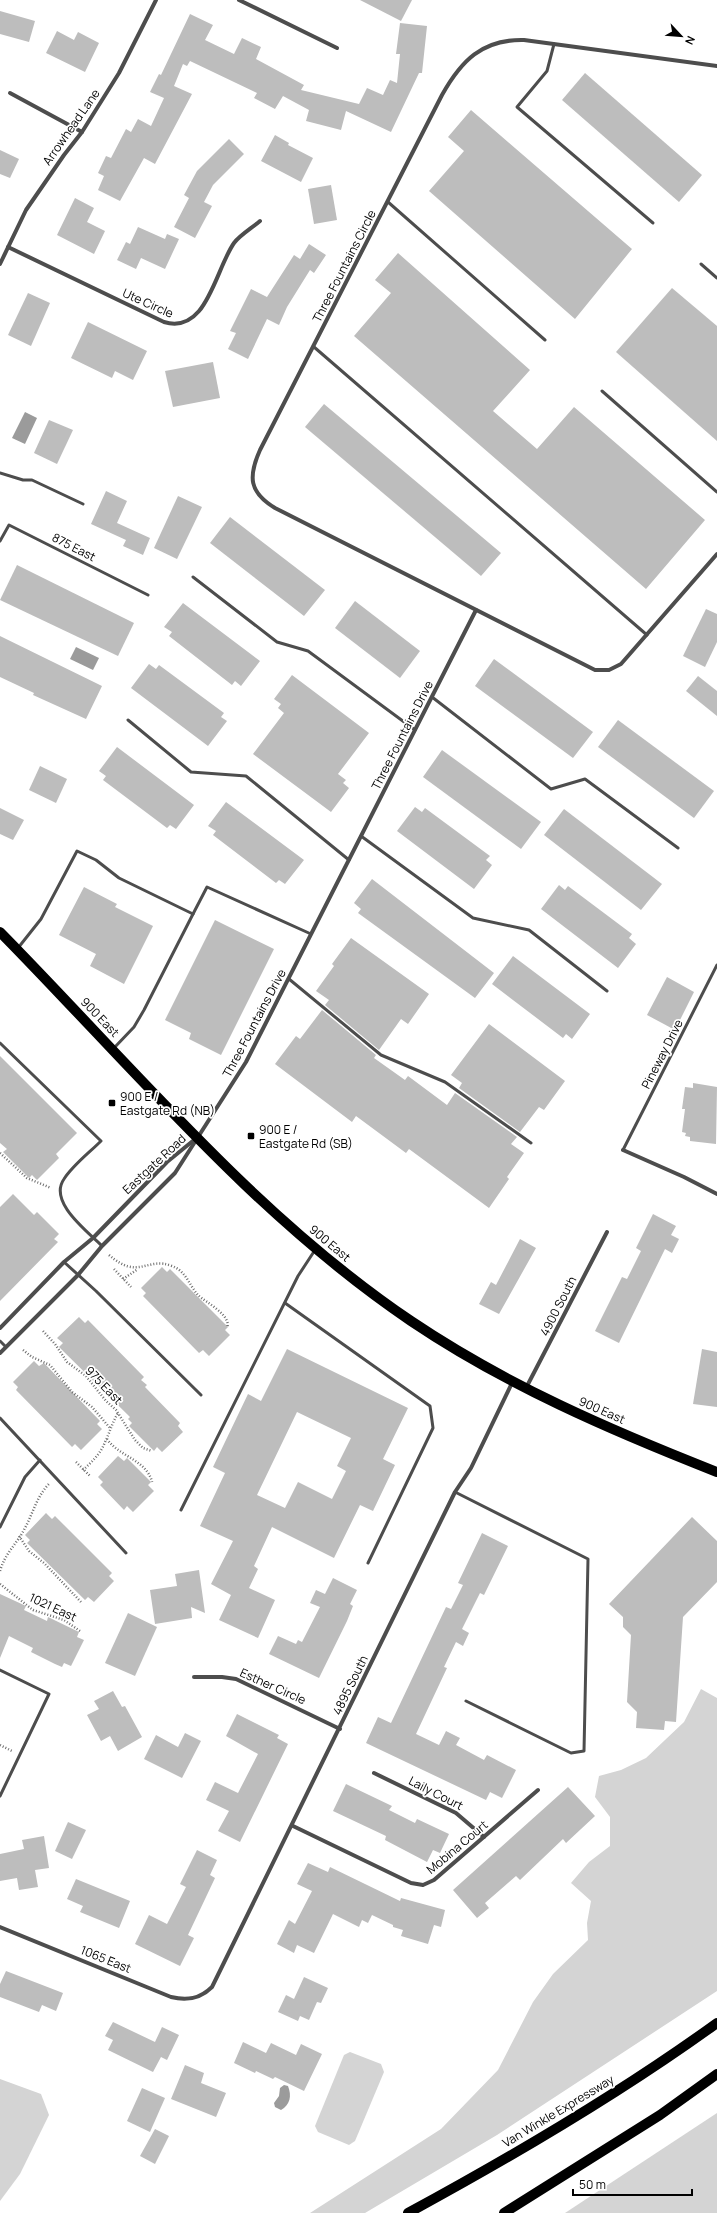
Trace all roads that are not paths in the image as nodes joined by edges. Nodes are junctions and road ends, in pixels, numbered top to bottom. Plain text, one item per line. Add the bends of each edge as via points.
1 (156, 0) edge
2 (239, 0) edge
3 (554, 44) junction
4 (337, 48) dead end
5 (717, 66) edge
6 (10, 93) dead end
7 (82, 132) junction
8 (388, 202) junction
9 (260, 221) dead end
10 (653, 223) dead end
11 (8, 247) junction
12 (0, 264) edge
13 (701, 264) dead end
14 (717, 278) edge
15 (545, 340) dead end
16 (314, 347) junction
17 (602, 391) dead end
18 (0, 473) edge
19 (717, 492) edge
20 (83, 504) dead end
21 (0, 541) edge
22 (717, 554) edge
23 (193, 577) dead end
24 (148, 595) dead end
25 (476, 610) junction
26 (647, 635) junction
27 (432, 697) junction
28 (128, 720) dead end
29 (415, 730) junction
30 (361, 836) junction
31 (678, 848) dead end
32 (349, 860) junction
33 (193, 914) junction
34 (0, 932) edge
35 (311, 934) junction
36 (17, 949) junction
37 (717, 965) edge
38 (288, 978) junction
39 (607, 991) dead end
40 (0, 1043) edge
41 (112, 1049) junction
42 (198, 1137) junction
43 (531, 1143) dead end
44 (623, 1150) joint
45 (717, 1194) edge
46 (607, 1232) dead end
47 (93, 1238) junction
48 (102, 1246) junction
49 (316, 1249) junction
50 (64, 1262) junction
51 (78, 1275) junction
52 (285, 1303) junction
53 (0, 1328) edge
54 (0, 1342) edge
55 (6, 1347) junction
56 (0, 1353) edge
57 (512, 1383) junction
58 (525, 1390) junction
59 (201, 1395) dead end
60 (0, 1418) edge
61 (40, 1460) junction
62 (717, 1472) edge
63 (455, 1492) junction
64 (181, 1510) dead end
65 (0, 1527) edge
66 (126, 1552) dead end
67 (368, 1563) dead end
68 (0, 1670) edge
69 (194, 1677) dead end
70 (466, 1700) dead end
71 (340, 1729) junction
72 (374, 1773) dead end
73 (538, 1790) dead end
74 (0, 1796) edge
75 (293, 1826) junction
76 (484, 1837) junction
77 (0, 1927) edge
78 (205, 1994) joint
79 (717, 2023) edge
80 (717, 2074) edge
81 (408, 2213) edge
82 (504, 2213) edge

1 - 7 street, Arrowhead Lane via 119,73
2 - 4 street
3 - 5 street, Three Fountains Circle
3 - 8 street, Three Fountains Circle via 524,40 506,41 488,46 469,58 448,85
3 - 10 lane via 547,71 518,107
6 - 7 street
7 - 11 street, Arrowhead Lane via 26,210
8 - 15 lane
8 - 16 street, Three Fountains Circle
9 - 11 street, Ute Circle via 234,242 196,317 175,326
11 - 12 street, Arrowhead Lane
13 - 14 lane
16 - 25 street, Three Fountains Circle via 256,458 252,473 254,489 275,508
16 - 26 lane
17 - 19 lane
18 - 20 lane via 32,480
21 - 24 lane, 875 East via 9,525
22 - 26 street
23 - 29 lane via 277,642 308,651
25 - 26 street via 595,670 608,670 621,664
25 - 27 street, Three Fountains Drive
27 - 29 street, Three Fountains Drive
27 - 31 lane via 551,789 585,779
28 - 32 lane via 191,772 246,776
29 - 30 street, Three Fountains Drive
30 - 32 street, Three Fountains Drive
30 - 39 lane via 473,918 529,930
32 - 35 street, Three Fountains Drive
33 - 35 lane via 207,887
33 - 36 lane via 120,878 96,860 77,851 41,919
33 - 41 lane via 134,1027
34 - 36 main road, 900 East
35 - 38 street, Three Fountains Drive
36 - 41 main road, 900 East
37 - 44 lane, Pineway Drive
38 - 42 street, Three Fountains Drive via 246,1062
38 - 43 lane via 381,1055 445,1082
40 - 47 lane via 101,1142 66,1176 59,1192 62,1203
41 - 42 main road, 900 East
42 - 47 street, Eastgate Road via 167,1162
42 - 48 street, Eastgate Road via 176,1173
42 - 49 main road, 900 East via 279,1217
44 - 45 street
46 - 58 street, 4900 South
47 - 48 lane
47 - 50 street, Eastgate Road
48 - 51 street, Eastgate Road
49 - 52 lane via 298,1276
49 - 57 main road, 900 East via 409,1320
50 - 51 lane
50 - 53 street, Eastgate Road
51 - 55 street, Eastgate Road
51 - 59 lane
52 - 64 lane
52 - 67 lane via 430,1406 433,1414 433,1428
54 - 55 lane
55 - 56 street, Eastgate Road
57 - 58 main road, 900 East
57 - 63 street, 4895 South via 471,1468
58 - 62 main road, 900 East
60 - 61 lane
61 - 65 lane via 25,1477
61 - 66 lane via 74,1500
63 - 70 lane via 588,1559 584,1751 571,1752
63 - 71 street, 4895 South
68 - 74 lane via 49,1694
69 - 71 street, Esther Circle via 236,1679
71 - 75 street, 4895 South
72 - 76 street, Laily Court via 456,1813
73 - 76 street, Mobina Court
75 - 76 street, Mobina Court via 419,1885 434,1880
75 - 78 street, 4895 South via 218,1979
77 - 78 street, 1065 East via 171,1997 188,1999
79 - 81 main road, Van Winkle Expressway via 602,2101
80 - 82 main road via 660,2115

